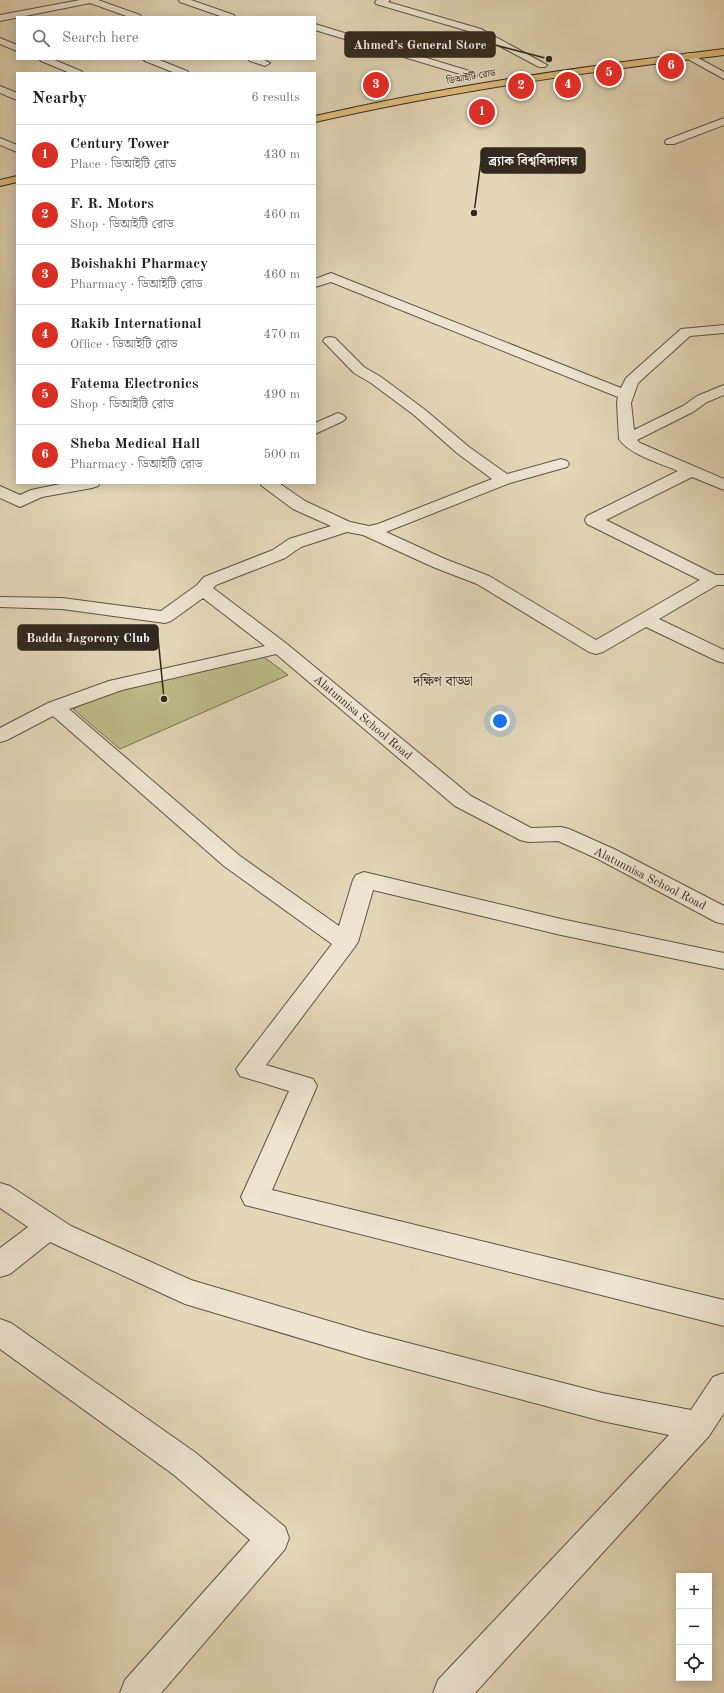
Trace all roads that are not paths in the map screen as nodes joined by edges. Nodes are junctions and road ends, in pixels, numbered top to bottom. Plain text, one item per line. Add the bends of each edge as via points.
1 (92, 0) edge
2 (183, 0) edge
3 (386, 0) edge
4 (14, 7) dead end
5 (28, 12) junction
6 (38, 16) edge
7 (134, 16) edge
8 (228, 16) edge
9 (0, 18) edge
10 (316, 26) edge
11 (0, 41) edge
12 (724, 43) edge
13 (16, 48) edge
14 (724, 52) edge
15 (612, 56) dead end
16 (689, 56) junction
17 (46, 60) edge
18 (151, 60) edge
19 (257, 60) edge
20 (266, 63) dead end
21 (546, 64) joint
22 (526, 67) dead end
23 (76, 72) edge
24 (181, 72) edge
25 (477, 75) joint
26 (724, 76) edge
27 (452, 79) dead end
28 (0, 89) edge
29 (369, 96) dead end
30 (16, 97) edge
31 (316, 109) edge
32 (316, 119) edge
33 (724, 121) edge
34 (0, 141) edge
35 (670, 142) dead end
36 (16, 149) edge
37 (16, 179) edge
38 (0, 183) edge
39 (316, 283) edge
40 (724, 329) edge
41 (330, 341) dead end
42 (724, 389) edge
43 (626, 395) junction
44 (338, 418) dead end
45 (316, 429) edge
46 (627, 439) junction
47 (561, 464) dead end
48 (691, 471) junction
49 (504, 480) junction
50 (86, 484) edge
51 (269, 484) edge
52 (724, 485) edge
53 (0, 490) edge
54 (346, 527) junction
55 (369, 531) junction
56 (718, 580) edge
57 (203, 589) junction
58 (0, 602) edge
59 (645, 619) junction
60 (280, 648) junction
61 (724, 657) edge
62 (55, 707) junction
63 (0, 736) edge
64 (724, 916) edge
65 (346, 942) junction
66 (724, 961) edge
67 (0, 1194) edge
68 (49, 1226) junction
69 (0, 1265) edge
70 (724, 1312) edge
71 (0, 1332) edge
72 (724, 1387) edge
73 (698, 1426) junction
74 (138, 1693) edge
75 (450, 1693) edge

1 - 5 street
1 - 7 street
2 - 8 street
3 - 21 street via 379,2 478,31
4 - 5 street
5 - 6 street
5 - 9 street
10 - 25 street
11 - 13 street
12 - 15 main road
14 - 16 main road, ডিআইটি রোড
16 - 26 street
16 - 32 main road, ডিআইটি রোড via 490,84
17 - 23 street
18 - 24 street
19 - 20 street
21 - 22 main road
25 - 27 main road, ডিআইটি রোড
28 - 30 street
29 - 31 main road
33 - 35 street
34 - 36 street
37 - 38 main road
39 - 43 street via 331,277
40 - 43 street via 686,332 631,381
41 - 49 street via 358,370 419,412 463,450
42 - 46 street
43 - 46 street via 624,403
44 - 45 street
46 - 48 street via 634,446
47 - 49 street
48 - 52 street
48 - 56 street via 593,520
49 - 55 street via 383,528
50 - 53 street via 37,493 20,502
51 - 54 street via 299,505
54 - 55 street
54 - 57 street via 295,543 279,554 210,581
55 - 59 street via 483,580 596,648
56 - 59 street
57 - 58 street via 165,617 52,602
57 - 60 street, Alatunnisa School Road
59 - 61 street
60 - 62 street via 116,685
60 - 64 street, Alatunnisa School Road via 463,801 528,835 561,834
62 - 63 street
62 - 65 street via 232,861
65 - 66 street via 364,880 554,925
65 - 70 street via 249,1069 304,1086 255,1197
67 - 68 street
68 - 69 street
68 - 73 street via 61,1234 185,1291 366,1345 602,1407
71 - 74 street via 185,1464 273,1538
72 - 73 street
73 - 75 street

